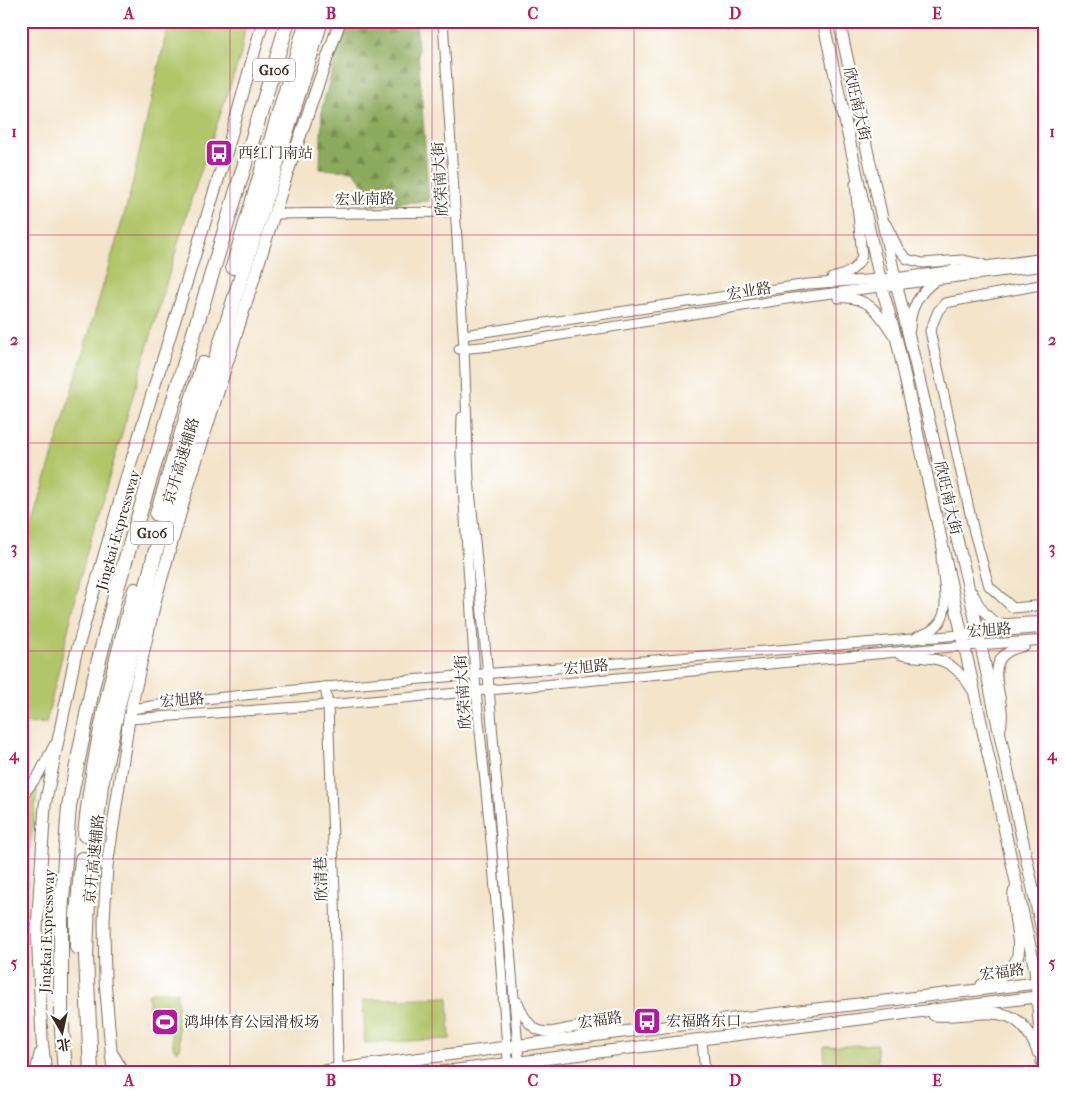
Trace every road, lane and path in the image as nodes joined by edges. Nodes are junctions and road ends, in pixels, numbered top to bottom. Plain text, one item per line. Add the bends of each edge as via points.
1 (262, 21) edge
2 (279, 21) edge
3 (288, 21) edge
4 (307, 21) edge
5 (340, 21) edge
6 (443, 21) edge
7 (823, 21) edge
8 (839, 21) edge
9 (319, 25) edge
10 (260, 118) junction
11 (855, 164) junction
12 (456, 212) junction
13 (274, 214) junction
14 (881, 215) junction
15 (1045, 258) edge
16 (1045, 266) edge
17 (992, 268) junction
18 (936, 280) junction
19 (896, 282) junction
20 (808, 284) junction
21 (881, 284) junction
22 (1045, 284) edge
23 (793, 298) junction
24 (464, 335) junction
25 (909, 339) junction
26 (897, 341) junction
27 (462, 348) junction
28 (941, 539) junction
29 (967, 581) junction
30 (1045, 606) edge
31 (1045, 622) edge
32 (1045, 628) edge
33 (980, 640) junction
34 (962, 641) junction
35 (1045, 641) edge
36 (895, 642) junction
37 (894, 652) junction
38 (488, 675) junction
39 (476, 676) junction
40 (325, 687) junction
41 (489, 690) junction
42 (476, 691) junction
43 (973, 691) junction
44 (328, 705) junction
45 (130, 714) junction
46 (1000, 732) junction
47 (60, 735) junction
48 (21, 798) edge
49 (1016, 879) junction
50 (1040, 919) junction
51 (1045, 934) edge
52 (1045, 945) edge
53 (1041, 983) edge
54 (514, 992) junction
55 (957, 993) junction
56 (1041, 996) edge
57 (903, 1014) junction
58 (622, 1032) junction
59 (702, 1039) junction
60 (42, 1040) junction
61 (513, 1047) junction
62 (110, 1048) junction
63 (86, 1066) edge
64 (1042, 1067) edge
65 (64, 1068) edge
66 (514, 1068) edge
67 (338, 1069) junction
68 (36, 1073) edge
69 (46, 1073) edge
70 (113, 1073) edge
71 (124, 1073) edge
72 (308, 1073) edge
73 (433, 1073) edge
74 (704, 1073) edge

1 - 47 main road via 226,154 94,584 75,657
2 - 10 highway
3 - 10 highway, Jingkai Expressway / G106
4 - 63 highway, Jingkai Expressway / G106 via 166,483 109,687 87,809 77,914
5 - 13 main road, 京开高速辅路
6 - 12 street, 欣荣南大街
7 - 11 main road, 欣旺南大街
8 - 14 main road, 欣旺南大街
9 - 63 highway via 154,557 121,693 101,785 88,900
10 - 65 highway, Jingkai Expressway / G106 via 122,570 93,684 69,806 61,914
11 - 20 street via 856,206 862,245 859,263 846,274
11 - 21 main road, 欣旺南大街
12 - 13 street, 宏业南路
12 - 24 street, 欣荣南大街
13 - 45 main road, 京开高速辅路 via 164,571
14 - 17 street via 899,250 907,258 923,263 962,260
14 - 19 main road, 欣旺南大街
15 - 17 street, 宏业路
16 - 17 street, 宏业路
17 - 18 street, 宏业路
17 - 19 street, 宏业路
18 - 19 street, 宏业路
18 - 25 street via 923,290 915,303
19 - 21 street, 宏业路
19 - 25 main road, 欣旺南大街
20 - 21 street, 宏业路
20 - 24 street, 宏业路
21 - 23 street, 宏业路
21 - 26 main road, 欣旺南大街
22 - 30 street via 945,302 938,310 930,331 989,586 1013,608
23 - 26 street via 815,301 848,297 869,303
23 - 27 street, 宏业路 via 492,346
24 - 27 street, 欣荣南大街
25 - 29 main road, 欣旺南大街
26 - 28 main road, 欣旺南大街
27 - 38 street, 欣荣南大街
27 - 39 street, 欣荣南大街 via 461,455
28 - 34 main road, 欣旺南大街
28 - 36 street via 945,614 938,626 925,634
29 - 31 street via 986,617 1001,623
29 - 33 main road, 欣旺南大街
32 - 33 street, 宏旭路
33 - 34 street, 宏旭路
33 - 35 street, 宏旭路
33 - 46 main road, 欣旺南大街
34 - 36 street, 宏旭路
34 - 37 street, 宏旭路
34 - 43 main road, 欣旺南大街
35 - 46 street via 1014,648 1000,657 996,677 1005,719
36 - 38 street, 宏旭路
37 - 41 street, 宏旭路
37 - 43 street via 941,660 962,674
38 - 39 street, 宏旭路
38 - 41 street, 欣荣南大街
39 - 40 street, 宏旭路
39 - 42 street, 欣荣南大街
40 - 44 street, 欣清巷
40 - 45 street, 宏旭路 via 185,701
41 - 42 street, 宏旭路
41 - 54 street, 欣荣南大街
42 - 44 street, 宏旭路
42 - 61 street, 欣荣南大街
43 - 49 main road, 欣旺南大街
44 - 45 street, 宏旭路
44 - 67 street, 欣清巷
45 - 62 main road, 京开高速辅路 via 114,813 104,912
46 - 50 main road, 欣旺南大街
47 - 48 street via 39,774
47 - 60 main road via 45,805 37,929
49 - 53 main road, 欣旺南大街
49 - 55 main road via 1013,908 1019,947 1017,963 1003,978
50 - 51 main road
50 - 52 main road, 欣旺南大街
53 - 55 main road, 宏福路
53 - 56 main road, 欣旺南大街
54 - 58 street via 524,1018 538,1030 599,1025
54 - 61 street, 欣荣南大街
55 - 58 main road, 宏福路
56 - 57 main road, 宏福路
56 - 64 main road, 欣旺南大街
57 - 59 main road, 宏福路
57 - 64 main road via 945,1016 1000,1012 1015,1018 1026,1028
58 - 61 main road, 宏福路
59 - 66 main road, 宏福路
59 - 74 street
60 - 68 main road
60 - 69 main road
61 - 66 street
61 - 67 main road, 宏福路
62 - 70 main road, 京开高速辅路
62 - 71 main road
66 - 73 main road, 宏福路
67 - 72 main road, 宏福路

